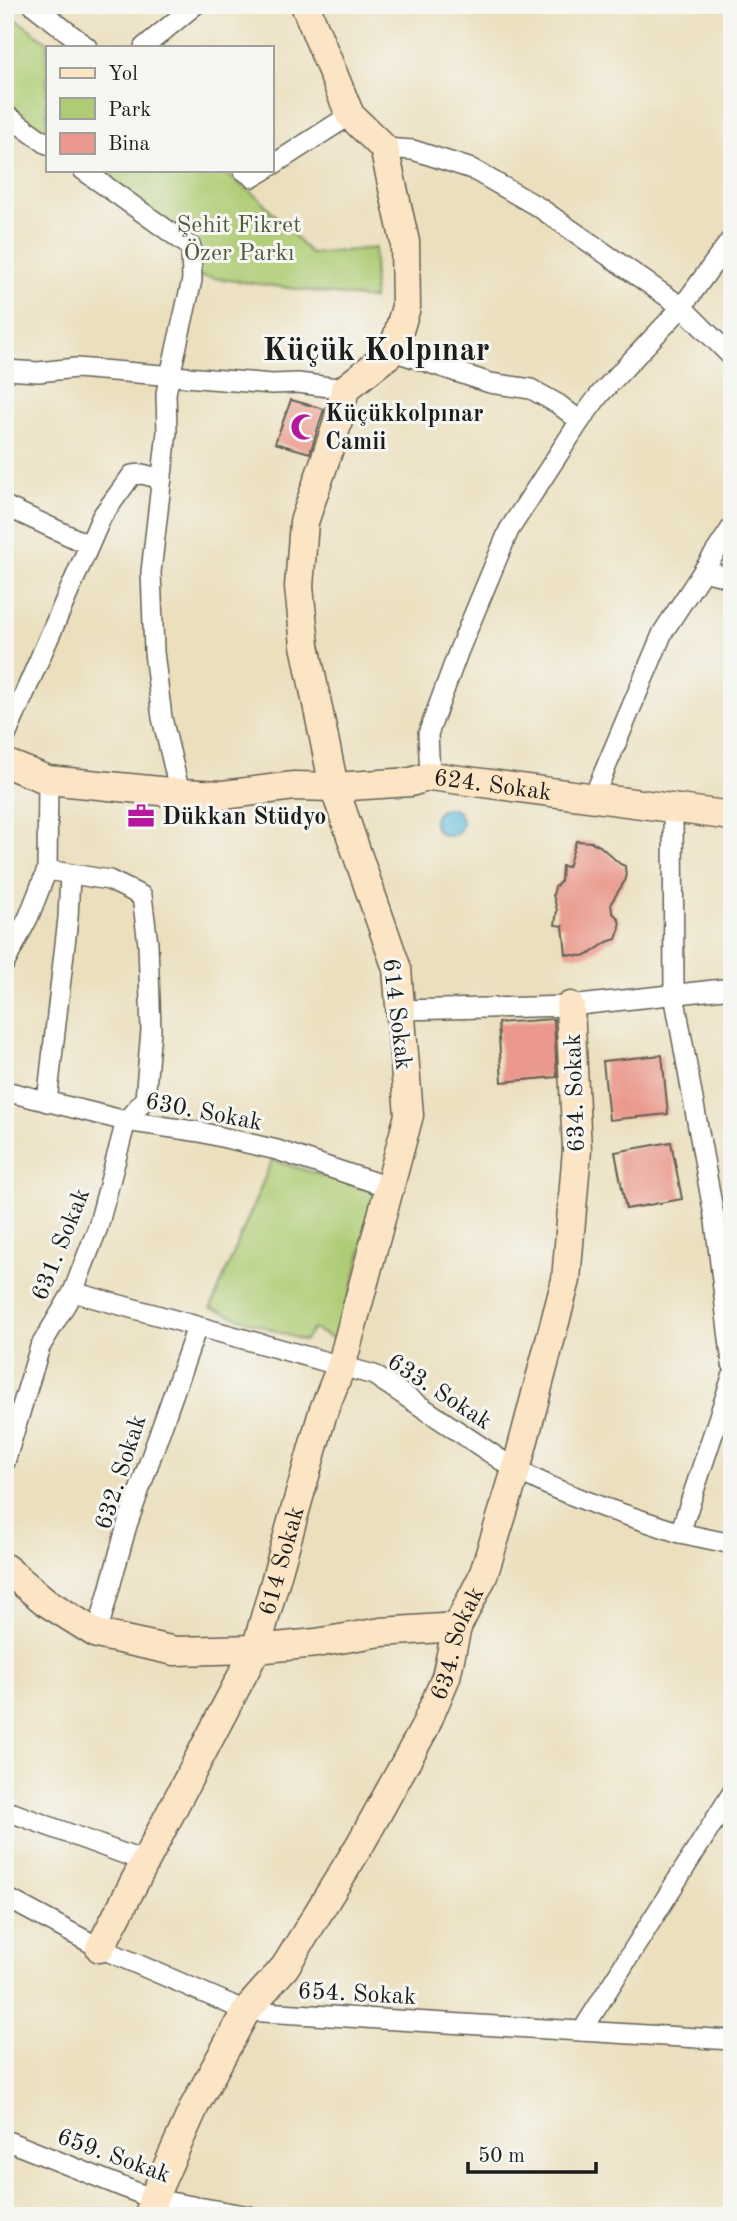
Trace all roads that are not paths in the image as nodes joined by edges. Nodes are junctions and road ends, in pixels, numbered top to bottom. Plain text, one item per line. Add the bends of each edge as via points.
1 (33, 5) edge
2 (195, 5) edge
3 (305, 5) edge
4 (86, 46) edge
5 (145, 46) edge
6 (5, 114) edge
7 (350, 115) junction
8 (46, 143) edge
9 (384, 148) junction
10 (273, 165) edge
11 (86, 172) edge
12 (246, 172) edge
13 (262, 172) edge
14 (732, 238) edge
15 (682, 307) junction
16 (393, 351) junction
17 (732, 358) edge
18 (5, 370) edge
19 (170, 375) junction
20 (345, 389) junction
21 (580, 421) junction
22 (162, 479) junction
23 (5, 506) edge
24 (732, 527) edge
25 (89, 545) junction
26 (703, 571) junction
27 (732, 579) edge
28 (5, 738) edge
29 (5, 763) edge
30 (430, 776) junction
31 (48, 780) junction
32 (334, 787) junction
33 (180, 793) junction
34 (593, 798) junction
35 (673, 809) junction
36 (732, 816) edge
37 (47, 870) junction
38 (70, 875) junction
39 (5, 962) edge
40 (732, 988) edge
41 (674, 994) junction
42 (570, 1006) junction
43 (400, 1010) junction
44 (5, 1091) edge
45 (47, 1102) junction
46 (126, 1121) junction
47 (391, 1188) junction
48 (723, 1218) edge
49 (73, 1292) junction
50 (197, 1327) junction
51 (732, 1364) edge
52 (341, 1367) junction
53 (732, 1377) edge
54 (5, 1462) edge
55 (516, 1470) junction
56 (680, 1533) junction
57 (732, 1544) edge
58 (5, 1568) edge
59 (457, 1627) junction
60 (97, 1634) junction
61 (256, 1649) junction
62 (732, 1793) edge
63 (5, 1814) edge
64 (146, 1862) junction
65 (5, 1897) edge
66 (100, 1948) junction
67 (246, 2011) junction
68 (582, 2031) junction
69 (732, 2040) edge
70 (5, 2140) edge
71 (151, 2207) edge
72 (249, 2216) edge

1 - 4 street
2 - 5 street
3 - 7 street
6 - 8 street
7 - 9 street
7 - 10 street
9 - 15 street via 413,150 472,169 540,208
9 - 16 street via 405,242 406,307
11 - 19 street via 191,247 192,280
12 - 13 street via 253,177
14 - 15 street
15 - 17 street
15 - 21 street
16 - 20 street
16 - 21 street via 491,383 531,389
18 - 19 street via 76,368
19 - 20 street
19 - 22 street
20 - 32 street, 614 Sokak via 304,523 299,587 304,645
21 - 30 street via 509,530 428,734
22 - 25 street via 132,475 102,516
22 - 33 street via 151,572 154,652 162,718
23 - 25 street
24 - 26 street
25 - 28 street
26 - 27 street
26 - 34 street via 663,632
29 - 31 street, 624. Sokak
30 - 32 street, 624. Sokak via 411,782
30 - 34 street, 624. Sokak
31 - 33 street, 624. Sokak
31 - 37 street
32 - 33 street, 624. Sokak via 294,786 223,795
32 - 43 street, 614 Sokak via 397,970
34 - 35 street, 624. Sokak
35 - 36 street, 624. Sokak
35 - 41 street
37 - 38 street
37 - 39 street
38 - 45 street
38 - 46 street via 109,880 142,896 151,1030 145,1099
40 - 41 street
41 - 42 street
41 - 48 street
42 - 43 street
42 - 55 street, 634. Sokak via 578,1150 566,1280
43 - 47 street, 614 Sokak via 409,1115
44 - 45 street, 630. Sokak
45 - 46 street, 630. Sokak
46 - 47 street, 630. Sokak via 277,1150
46 - 49 street, 631. Sokak via 98,1227
47 - 52 street, 614 Sokak
48 - 51 street
49 - 50 street, 633. Sokak
49 - 54 street, 631. Sokak via 40,1347
50 - 52 street, 633. Sokak
50 - 60 street, 632. Sokak via 127,1525
52 - 55 street, 633. Sokak via 374,1375
52 - 61 street, 614 Sokak via 323,1412
53 - 56 street
55 - 56 street, 633. Sokak via 602,1507
55 - 59 street, 634. Sokak via 483,1576
56 - 57 street, 633. Sokak
58 - 60 street via 46,1602
59 - 61 street
59 - 67 street, 634. Sokak via 446,1677 424,1729 285,1967
60 - 61 street via 175,1651
61 - 64 street, 614 Sokak
62 - 68 street
63 - 64 street via 13,1812
64 - 66 street, 614 Sokak
65 - 66 street, 654. Sokak
66 - 67 street, 654. Sokak
67 - 68 street, 654. Sokak
67 - 71 street, 634. Sokak via 195,2105
68 - 69 street, 654. Sokak
70 - 71 street, 659. Sokak
71 - 72 street, 659. Sokak

